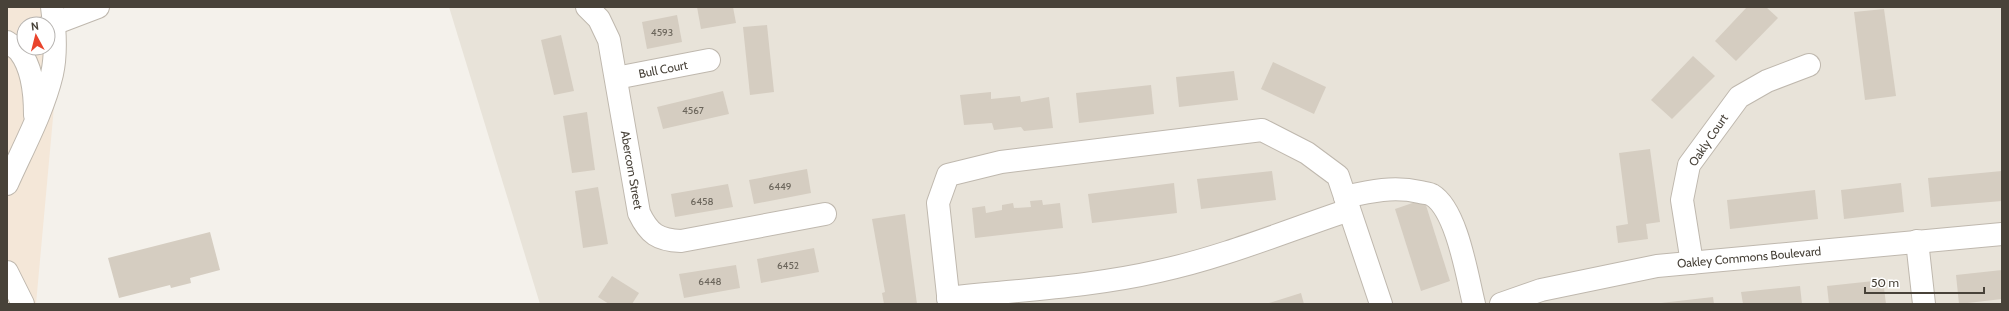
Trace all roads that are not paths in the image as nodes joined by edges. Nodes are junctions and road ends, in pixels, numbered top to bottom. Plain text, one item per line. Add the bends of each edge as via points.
1 (98, 7) edge
2 (587, 7) edge
3 (56, 18) edge
4 (7, 41) edge
5 (54, 56) edge
6 (710, 60) dead end
7 (1809, 65) dead end
8 (616, 78) junction
9 (35, 120) junction
10 (7, 184) edge
11 (1347, 204) junction
12 (825, 214) dead end
13 (2002, 234) edge
14 (1917, 241) junction
15 (1692, 262) junction
16 (7, 272) edge
17 (948, 301) edge
18 (23, 304) edge
19 (1381, 304) edge
20 (1474, 304) edge
21 (1500, 304) edge
22 (1924, 304) edge

1 - 3 street
2 - 8 street, Abercorn Street via 599,19 608,40
4 - 9 street via 19,51 30,71 35,97
5 - 9 street via 52,73
6 - 8 street, Bull Court
7 - 15 street, Oakly Court via 1767,81 1739,97 1689,165 1682,200
8 - 12 street, Abercorn Street via 639,213 646,226 656,236 668,241 681,241
9 - 10 street
11 - 17 street via 1253,244 1159,271 1105,281
11 - 17 street via 1338,176 1308,153 1262,130 1001,162 948,175 938,203
11 - 19 street
11 - 20 street via 1376,190 1392,189 1432,195 1444,206 1451,218
13 - 14 street, Oakley Commons Boulevard
14 - 15 street, Oakley Commons Boulevard
14 - 22 street
15 - 21 street, Oakley Commons Boulevard via 1657,266 1541,290
16 - 18 street

